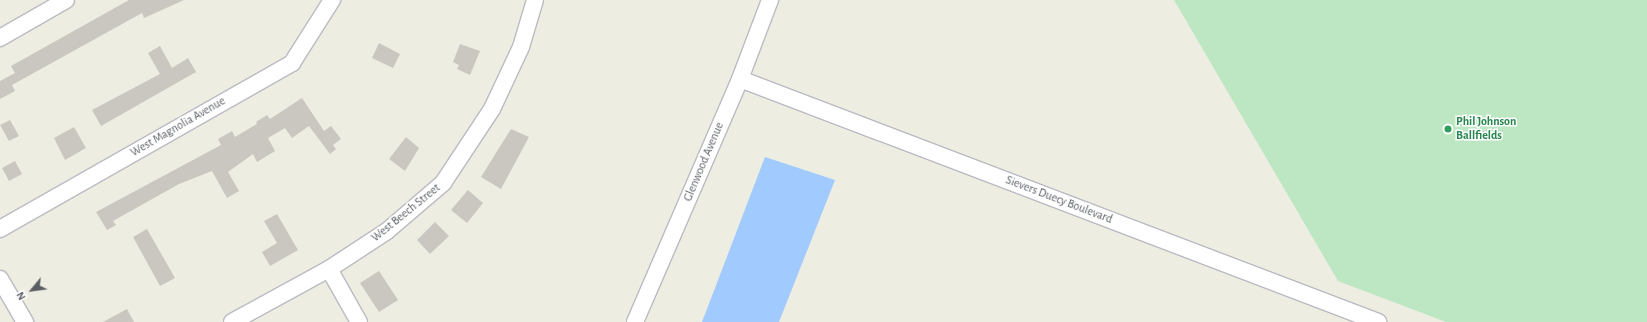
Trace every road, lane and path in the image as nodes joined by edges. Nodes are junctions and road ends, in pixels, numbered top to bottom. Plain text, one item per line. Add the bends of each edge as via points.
1 (66, 0) edge
2 (332, 0) edge
3 (534, 0) edge
4 (770, 0) edge
5 (0, 38) edge
6 (740, 79) junction
7 (0, 229) edge
8 (329, 269) junction
9 (0, 279) edge
10 (25, 322) edge
11 (232, 322) edge
12 (359, 322) edge
13 (635, 322) edge
14 (1378, 322) edge

1 - 5 street
2 - 7 street, West Magnolia Avenue via 292,63
3 - 8 street, West Beech Street via 521,47 492,109 443,183 387,231
4 - 6 street, Glenwood Avenue
6 - 13 street, Glenwood Avenue
6 - 14 street, Sievers Duecy Boulevard
8 - 11 street, West Beech Street
8 - 12 street
9 - 10 street

